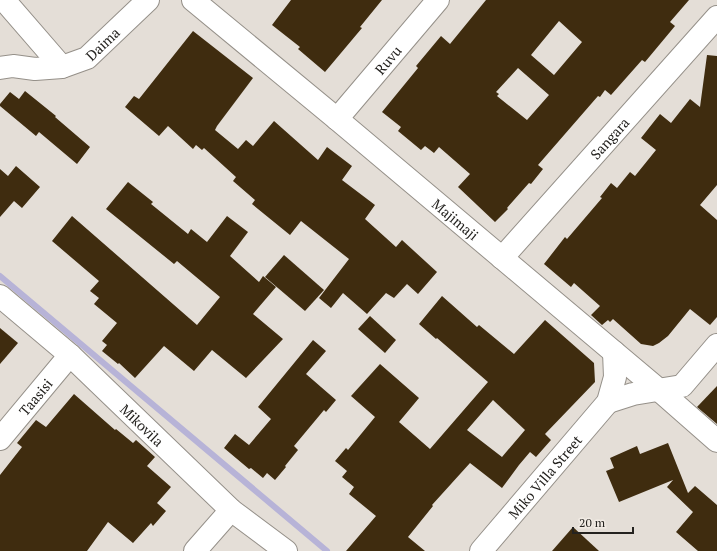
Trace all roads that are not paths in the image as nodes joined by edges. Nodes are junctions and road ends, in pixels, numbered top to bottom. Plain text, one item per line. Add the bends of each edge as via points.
1 (4, 0) edge
2 (148, 0) edge
3 (193, 0) edge
4 (438, 0) edge
5 (717, 17) edge
6 (62, 67) junction
7 (0, 68) edge
8 (337, 120) junction
9 (502, 258) junction
10 (0, 296) edge
11 (717, 345) edge
12 (614, 352) junction
13 (70, 355) junction
14 (660, 390) junction
15 (608, 402) junction
16 (0, 439) edge
17 (717, 441) edge
18 (231, 510) junction
19 (195, 551) edge
20 (286, 551) edge
21 (481, 551) edge

1 - 6 street
2 - 6 street, Daima via 87,58
3 - 8 street, Majimaji
4 - 8 street, Ruvu
5 - 9 street, Sangara
6 - 7 street, Daima
8 - 9 street, Majimaji
9 - 12 street, Majimaji
10 - 13 street, Mikovila
11 - 14 street via 682,386
12 - 14 street, Majimaji
12 - 15 street via 615,377
13 - 16 street, Taasisi
13 - 18 street, Mikovila
14 - 15 street via 633,394
14 - 17 street, Majimaji
15 - 21 street, Miko Villa Street
18 - 19 street
18 - 20 street, Mikovila

